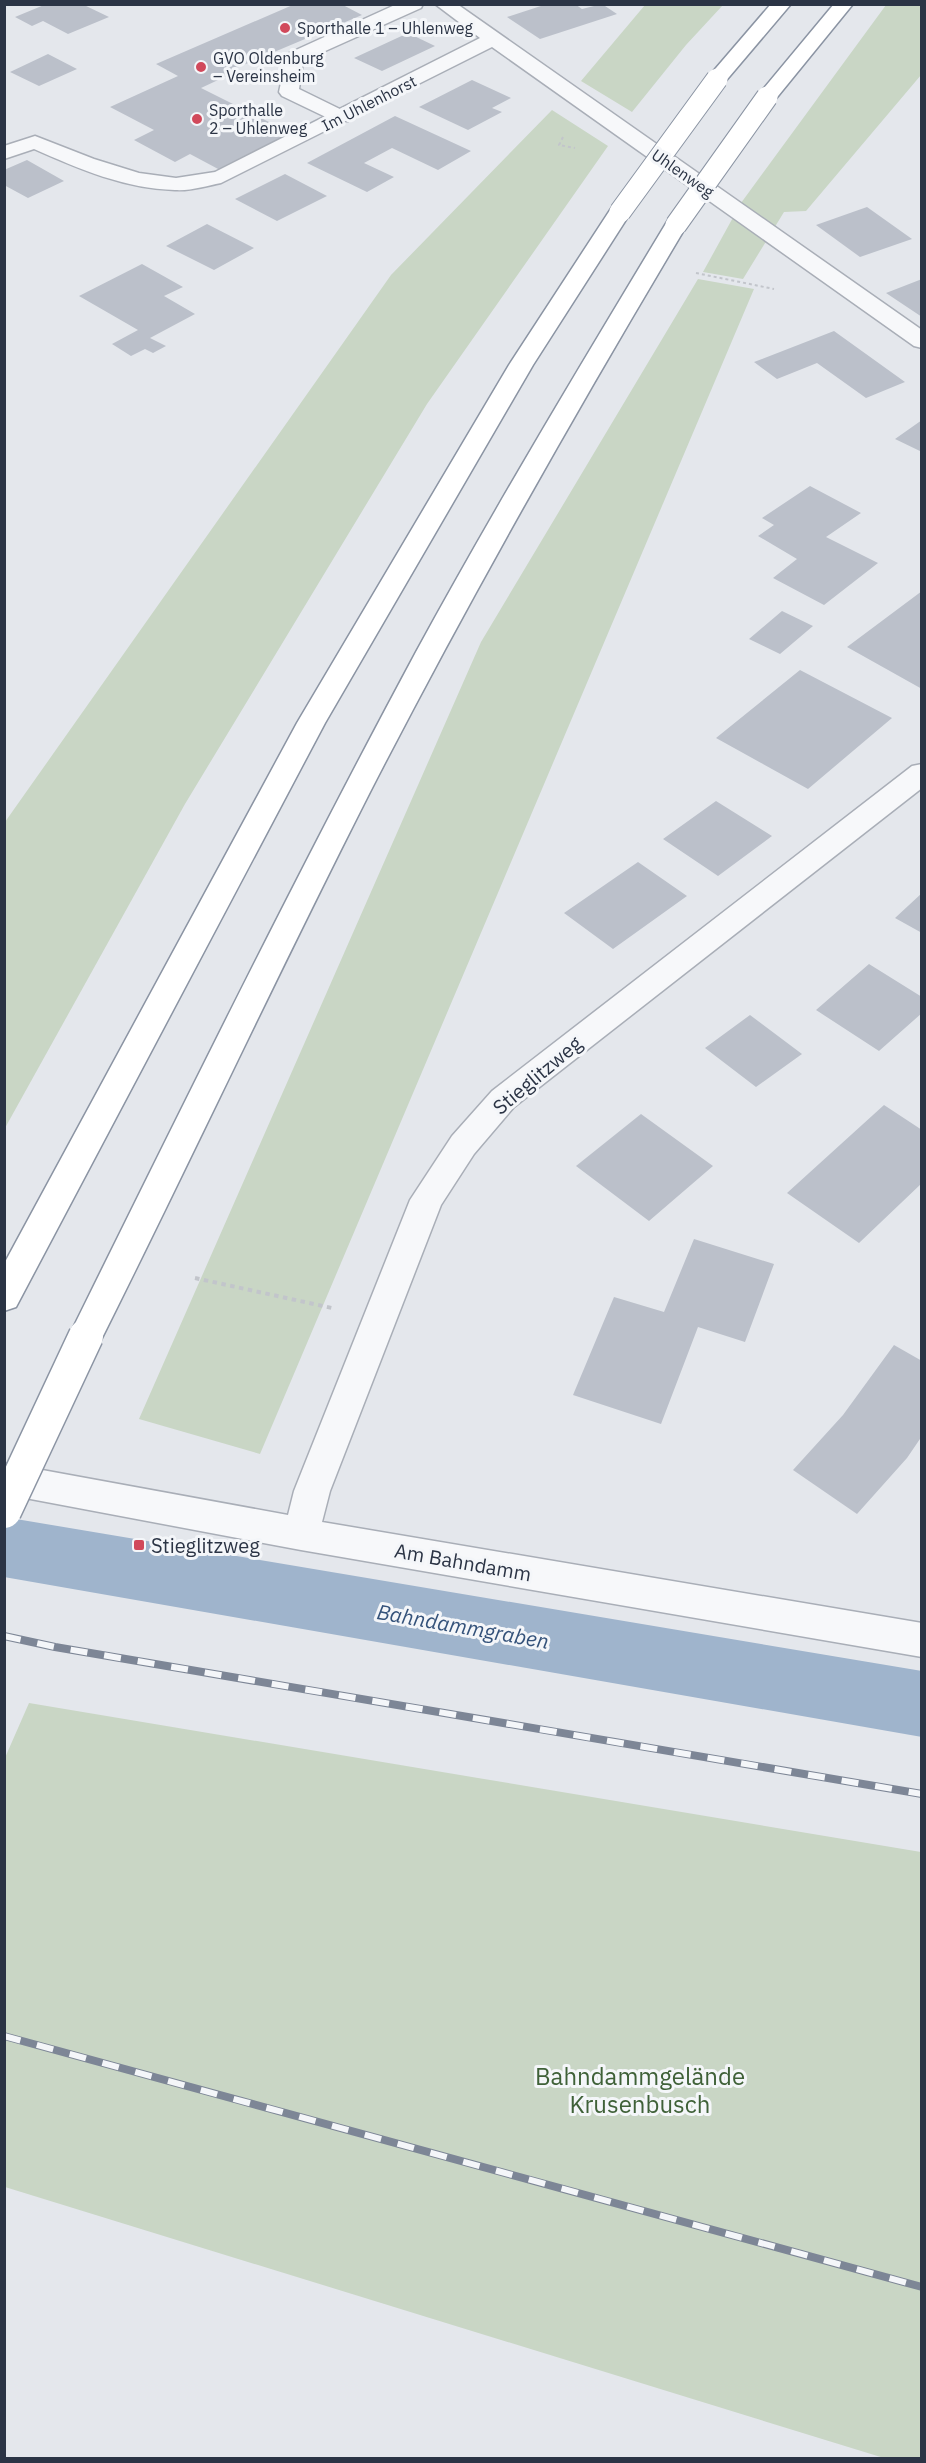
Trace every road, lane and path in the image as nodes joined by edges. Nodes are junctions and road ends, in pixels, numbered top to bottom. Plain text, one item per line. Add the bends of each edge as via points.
1 (414, 4) edge
2 (444, 4) edge
3 (782, 4) edge
4 (844, 4) edge
5 (493, 39) junction
6 (341, 117) junction
7 (559, 145) dead end
8 (573, 147) dead end
9 (4, 153) edge
10 (695, 273) dead end
11 (784, 291) dead end
12 (921, 341) edge
13 (921, 773) edge
14 (195, 1278) dead end
15 (4, 1297) edge
16 (344, 1310) dead end
17 (4, 1478) edge
18 (4, 1511) edge
19 (301, 1534) junction
20 (921, 1640) edge

1 - 6 street via 294,58 289,92
2 - 5 street, Uhlenweg
3 - 15 highway, bridge via 717,79 620,212 515,375 311,723
4 - 18 highway, bridge via 767,97 676,225 577,388 398,712 256,988
5 - 6 street, Im Uhlenhorst
5 - 12 street, Uhlenweg
6 - 9 street, Im Uhlenhorst via 221,177 178,184 135,179 35,142
7 - 8 path
10 - 11 path
13 - 19 street, Stieglitzweg via 503,1099 463,1145 426,1200 312,1491
14 - 16 path
17 - 19 street, Am Bahndamm
19 - 20 street, Am Bahndamm

